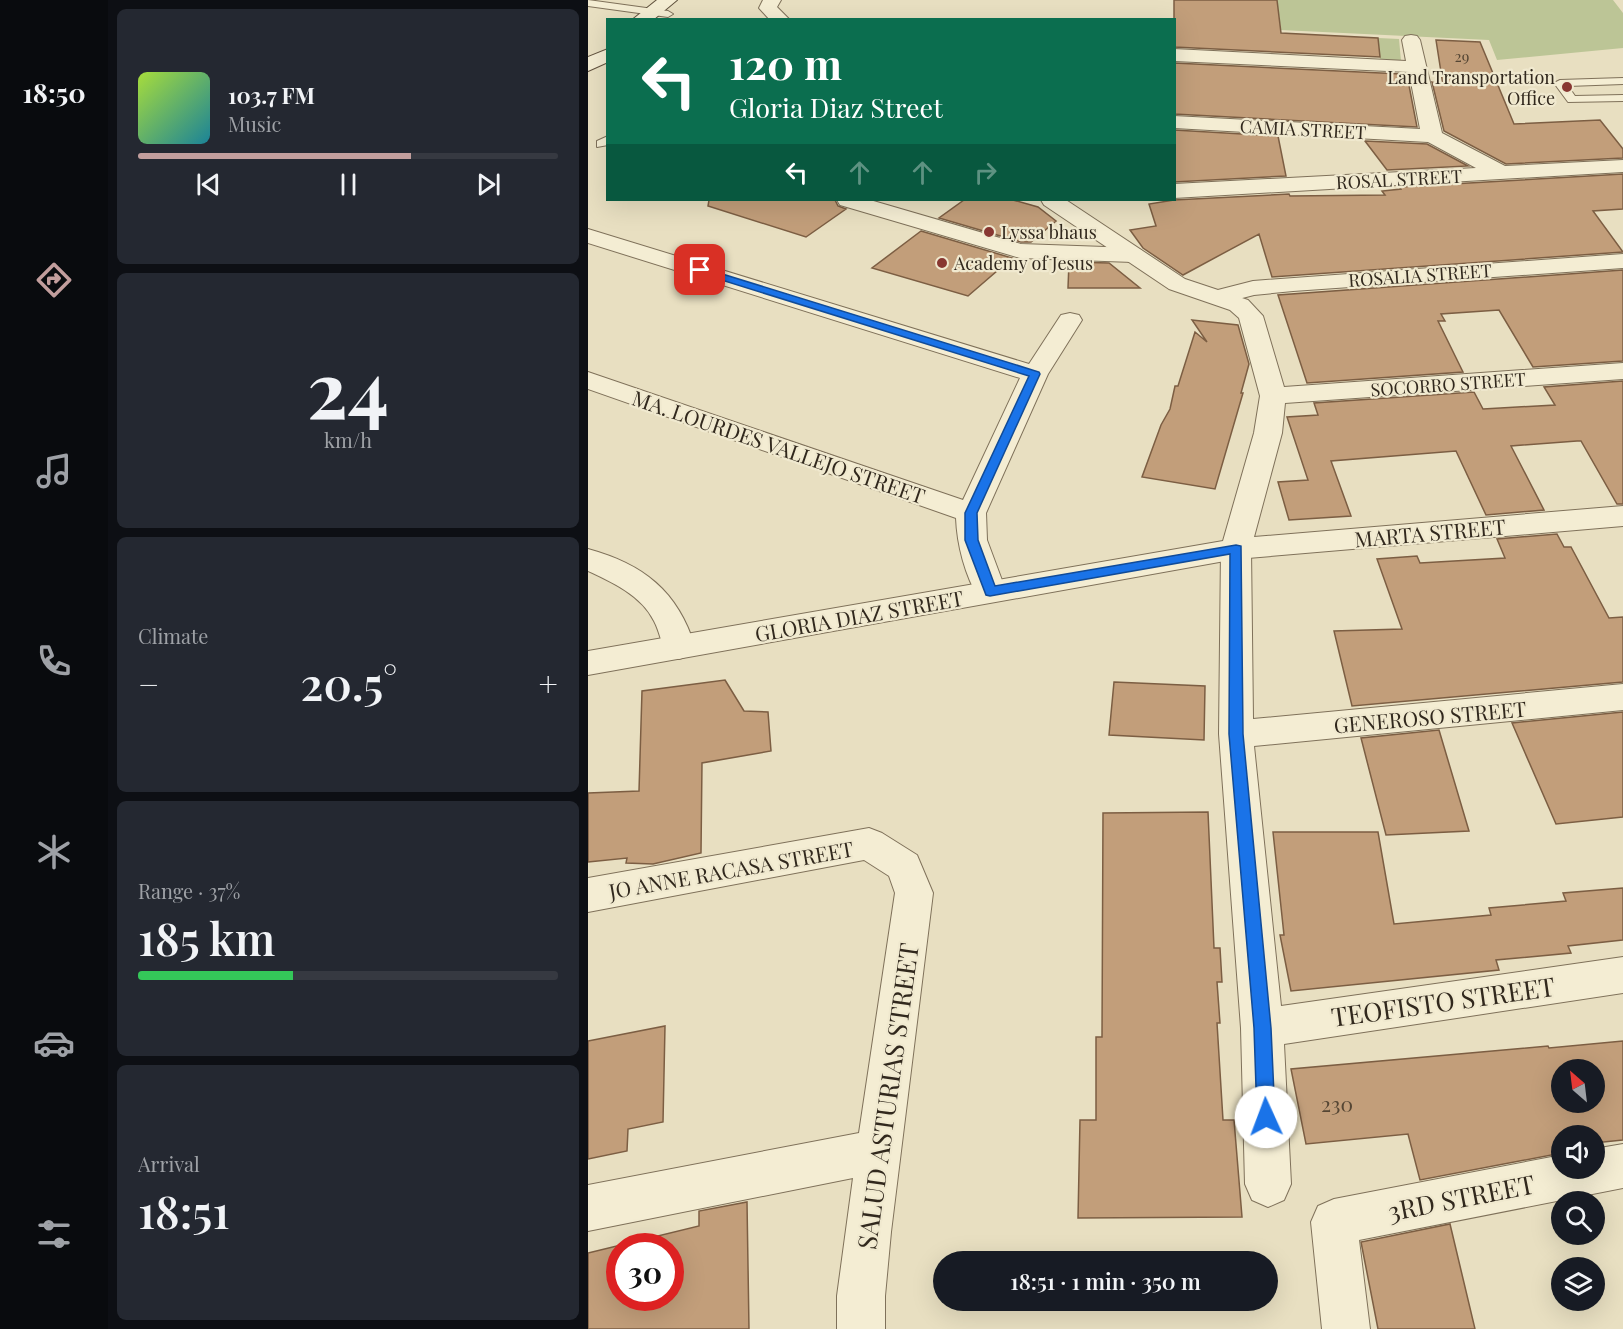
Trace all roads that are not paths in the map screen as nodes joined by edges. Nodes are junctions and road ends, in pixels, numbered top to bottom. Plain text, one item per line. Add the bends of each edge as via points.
1 (688, 0) edge
2 (772, 0) edge
3 (588, 3) edge
4 (609, 6) junction
5 (658, 13) edge
6 (595, 14) dead end
7 (779, 18) edge
8 (1411, 40) dead end
9 (606, 43) edge
10 (588, 52) edge
11 (606, 55) edge
12 (1176, 55) edge
13 (588, 65) edge
14 (1418, 67) junction
15 (1623, 69) edge
16 (1623, 81) edge
17 (1560, 83) junction
18 (1623, 98) edge
19 (1176, 122) edge
20 (1432, 136) junction
21 (1623, 166) edge
22 (1502, 174) junction
23 (1176, 191) edge
24 (851, 201) edge
25 (1054, 201) edge
26 (588, 236) edge
27 (1133, 255) junction
28 (1623, 261) edge
29 (1219, 297) junction
30 (1070, 320) dead end
31 (1623, 371) edge
32 (1035, 374) junction
33 (588, 380) edge
34 (1273, 396) junction
35 (971, 513) junction
36 (1623, 516) edge
37 (1236, 549) junction
38 (588, 559) edge
39 (990, 591) junction
40 (679, 647) junction
41 (588, 663) edge
42 (1623, 697) edge
43 (1236, 734) junction
44 (904, 866) joint
45 (588, 896) edge
46 (1623, 975) edge
47 (1262, 1028) junction
48 (879, 1151) junction
49 (1623, 1166) edge
50 (1268, 1184) dead end
51 (588, 1208) edge
52 (861, 1329) edge
53 (1346, 1329) edge

1 - 5 street
2 - 7 street via 768,8
3 - 4 lane
4 - 5 lane
4 - 6 lane
8 - 14 street
9 - 10 street
11 - 13 street
12 - 14 street
14 - 20 street
15 - 17 lane via 1554,75
16 - 17 lane
17 - 18 lane via 1572,100
19 - 20 street, CAMIA STREET
20 - 22 street
21 - 22 street, ROSAL STREET
22 - 23 street, ROSAL STREET
24 - 27 street via 1020,250
25 - 27 street
26 - 32 street
27 - 29 street via 1177,284
28 - 29 street, ROSALIA STREET via 1293,284
29 - 34 street via 1239,305 1251,316
30 - 32 street
31 - 34 street, SOCORRO STREET
32 - 35 street
33 - 35 street, MA. LOURDES VALLEJO STREET
34 - 37 street via 1268,434
35 - 39 street via 972,540
36 - 37 street, MARTA STREET
37 - 39 street, GLORIA DIAZ STREET
37 - 43 street
38 - 40 street via 633,580 655,598 669,616
39 - 40 street, GLORIA DIAZ STREET
40 - 41 street, GLORIA DIAZ STREET
42 - 43 street, GENEROSO STREET
43 - 47 street
44 - 45 street, JO ANNE RACASA STREET via 869,844
44 - 48 street, SALUD ASTURIAS STREET via 914,893
46 - 47 street, TEOFISTO STREET
47 - 50 street
48 - 51 street
48 - 52 street, SALUD ASTURIAS STREET via 861,1296
49 - 53 street, 3RD STREET via 1334,1222

